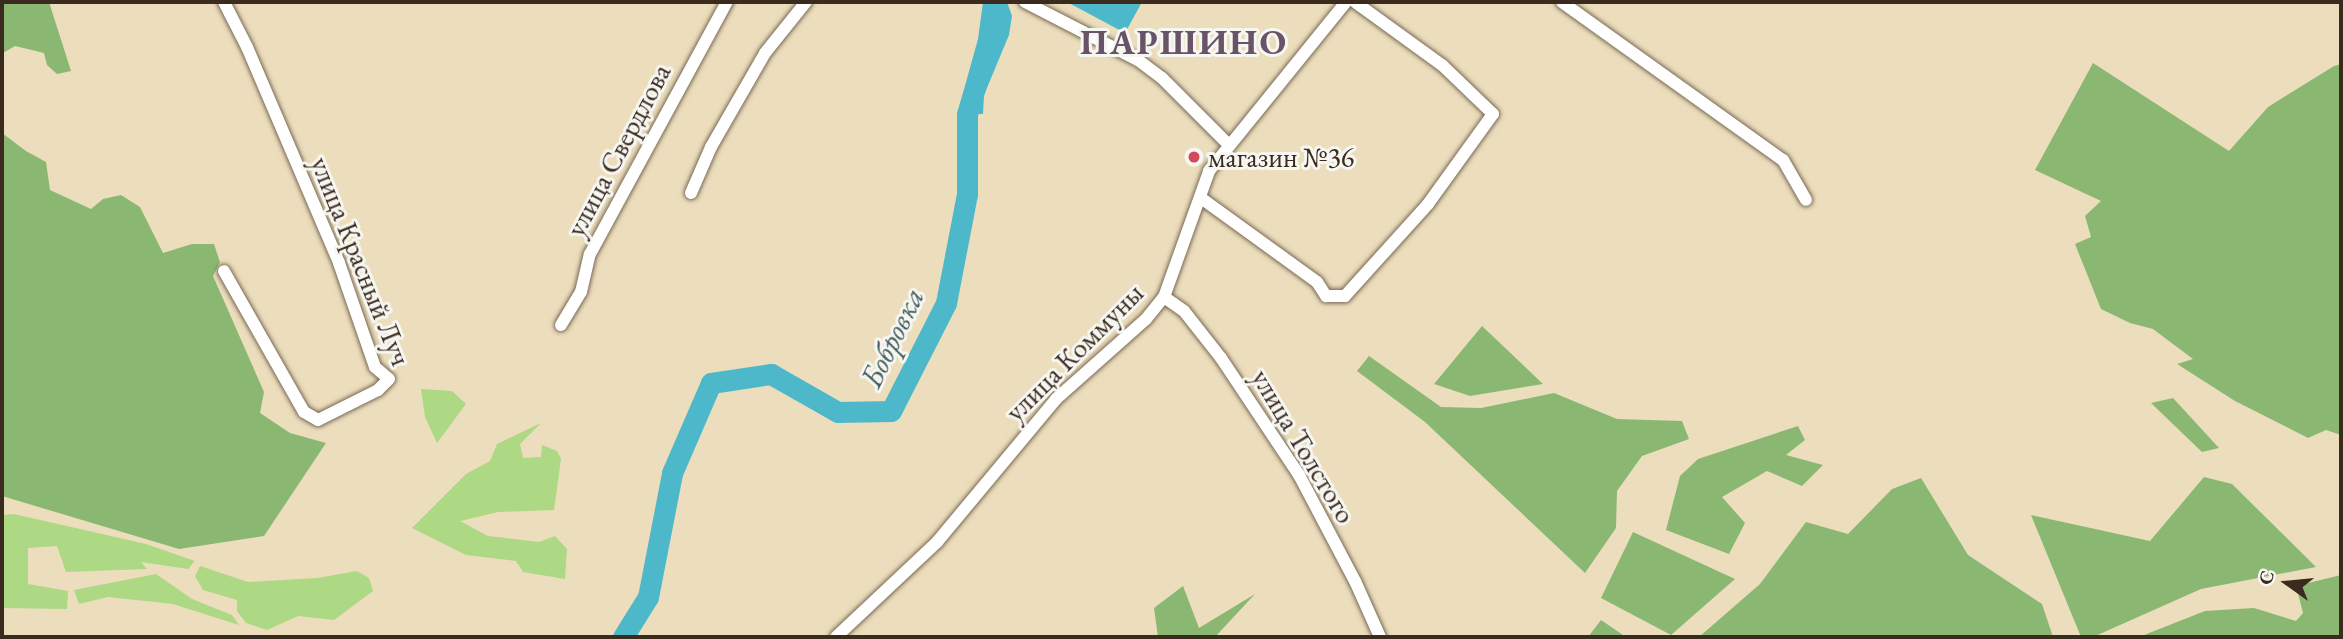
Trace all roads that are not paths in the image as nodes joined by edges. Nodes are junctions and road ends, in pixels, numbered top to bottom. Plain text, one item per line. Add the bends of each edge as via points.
1 (224, 2) edge
2 (727, 2) edge
3 (806, 2) edge
4 (1025, 2) edge
5 (1346, 2) edge
6 (1355, 2) edge
7 (1562, 2) edge
8 (1229, 145) junction
9 (691, 193) dead end
10 (1201, 198) junction
11 (1806, 200) dead end
12 (224, 271) dead end
13 (1164, 297) junction
14 (561, 325) dead end
15 (836, 637) edge
16 (1380, 637) edge

1 - 12 street, улица Красный Луч via 357,307 375,367 388,379 378,390 318,420 304,412
2 - 14 street, улица Свердлова via 590,254 581,292
3 - 9 street via 765,53 711,147
4 - 8 street via 1138,60
5 - 8 street, улица Коммуны
6 - 10 street via 1442,65 1493,114 1428,204 1345,296 1326,296 1317,282
7 - 11 street via 1783,160
8 - 10 street, улица Коммуны via 1209,171
10 - 13 street, улица Коммуны
13 - 15 street, улица Коммуны via 1146,319 1056,399 937,542
13 - 16 street, улица Толстого via 1184,311 1221,358 1299,475 1356,581

